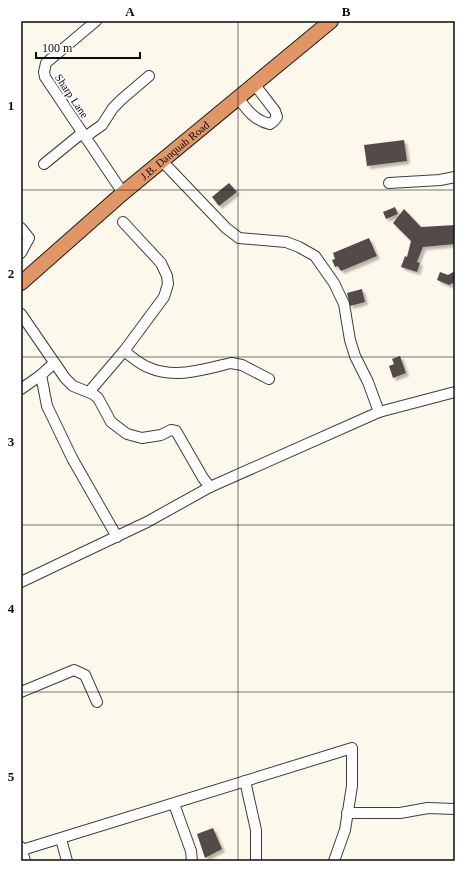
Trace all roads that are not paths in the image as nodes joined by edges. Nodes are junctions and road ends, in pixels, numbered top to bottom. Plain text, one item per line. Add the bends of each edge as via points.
1 (96, 21) edge
2 (331, 21) edge
3 (149, 76) dead end
4 (255, 85) junction
5 (239, 99) junction
6 (84, 135) junction
7 (162, 161) junction
8 (44, 164) dead end
9 (455, 177) edge
10 (389, 183) dead end
11 (123, 193) junction
12 (123, 222) dead end
13 (21, 228) edge
14 (21, 253) edge
15 (22, 281) edge
16 (21, 314) edge
17 (124, 351) junction
18 (54, 363) junction
19 (41, 375) junction
20 (269, 380) dead end
21 (21, 389) edge
22 (89, 392) junction
23 (455, 392) edge
24 (379, 412) junction
25 (210, 487) junction
26 (117, 537) junction
27 (21, 582) edge
28 (21, 692) edge
29 (97, 702) dead end
30 (245, 781) junction
31 (174, 804) junction
32 (455, 809) edge
33 (347, 814) junction
34 (61, 839) junction
35 (21, 848) edge
36 (25, 861) edge
37 (67, 861) edge
38 (192, 861) edge
39 (256, 861) edge
40 (334, 861) edge

1 - 6 street, Sharp Lane via 46,63 44,72 49,84
2 - 4 highway, J.B. Danquah Road
3 - 6 street via 113,108 102,125
4 - 5 highway, J.B. Danquah Road
4 - 5 street via 275,111 274,121 270,124 262,122 250,113
5 - 7 highway, J.B. Danquah Road
6 - 8 street
6 - 11 street, Sharp Lane
7 - 11 highway, J.B. Danquah Road
7 - 24 street via 226,228 239,238 286,242 315,256 334,283 344,304 355,356
9 - 10 street
11 - 15 highway, J.B. Danquah Road
12 - 17 street via 161,263 168,284 164,297
13 - 14 street via 29,238
16 - 18 street
17 - 20 street via 148,368 166,373 199,370 230,363 242,365
17 - 22 street
18 - 19 street
18 - 22 street via 73,386
19 - 21 street
19 - 26 street via 47,406
22 - 25 street via 98,398 111,422 127,434 142,438 176,431
23 - 24 street
24 - 25 street
25 - 26 street
26 - 27 street
28 - 29 street via 74,670 85,675
30 - 31 street
30 - 33 street via 352,748 352,786
30 - 39 street via 256,830
31 - 34 street
31 - 38 street via 191,851
32 - 33 street via 428,808 400,813
33 - 40 street via 345,830
34 - 35 street
34 - 37 street
35 - 36 street

